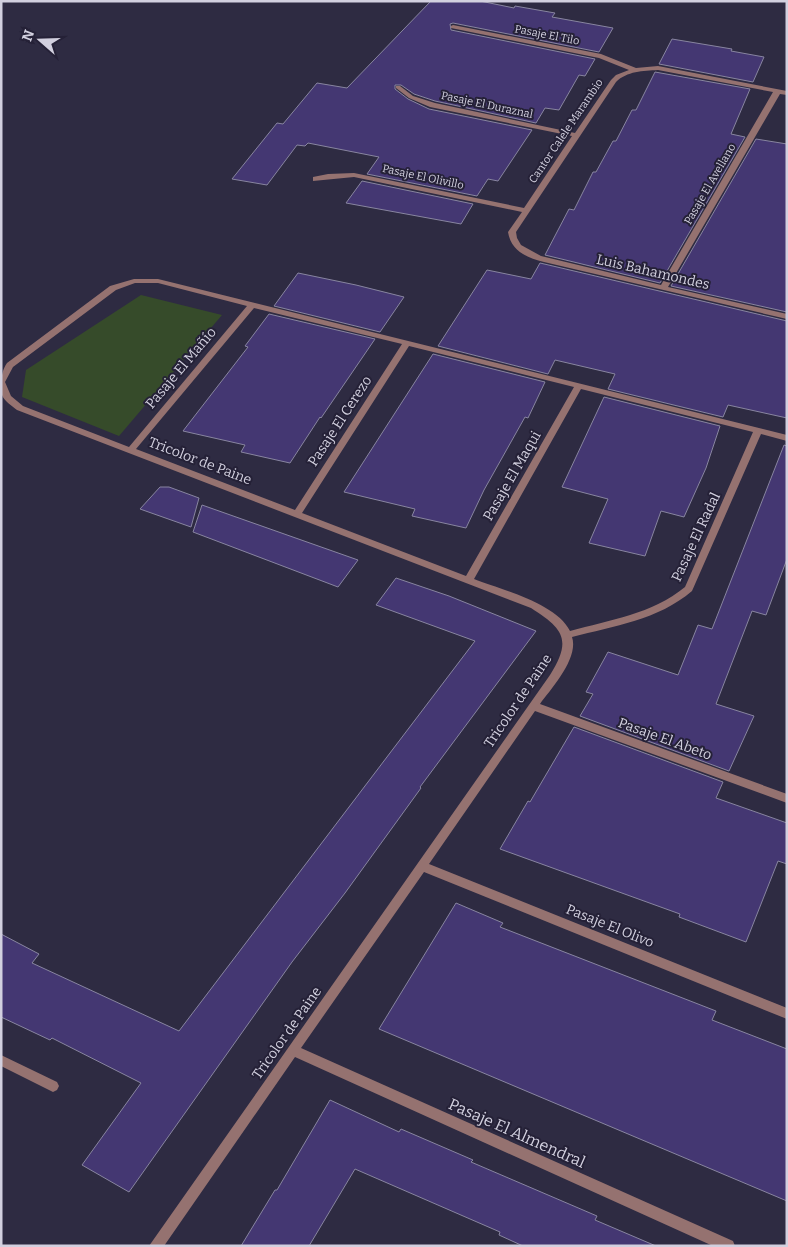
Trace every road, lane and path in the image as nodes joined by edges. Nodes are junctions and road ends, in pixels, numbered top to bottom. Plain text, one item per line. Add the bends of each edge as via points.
1 (453, 27) dead end
2 (635, 70) junction
3 (398, 88) dead end
4 (777, 92) junction
5 (787, 93) edge
6 (576, 136) junction
7 (316, 179) dead end
8 (525, 210) junction
9 (516, 245) joint
10 (663, 288) junction
11 (253, 304) junction
12 (787, 318) edge
13 (407, 343) junction
14 (1, 383) edge
15 (579, 386) junction
16 (758, 431) junction
17 (787, 438) edge
18 (131, 450) junction
19 (297, 514) junction
20 (469, 580) junction
21 (567, 635) junction
22 (533, 706) junction
23 (787, 799) edge
24 (422, 866) junction
25 (787, 1014) edge
26 (293, 1050) junction
27 (1, 1060) edge
28 (53, 1086) dead end
29 (156, 1246) edge
30 (728, 1246) edge

1 - 2 street, Pasaje El Tilo via 601,56
2 - 4 street, Cantor Calele Marambio via 658,68
2 - 6 street, Cantor Calele Marambio via 613,81
3 - 6 street, Pasaje El Duraznal via 433,105
4 - 5 street, Cantor Calele Marambio
4 - 10 street, Pasaje El Avellano
6 - 8 street, Cantor Calele Marambio
7 - 8 street, Pasaje El Olivillo via 354,175
8 - 9 street, Cantor Calele Marambio via 512,232
9 - 10 street, Luis Bahamondes via 532,257
10 - 12 street, Luis Bahamondes
11 - 13 street, Tricolor de Paine
11 - 14 street, Tricolor de Paine via 158,281 123,284 10,365
11 - 18 street, Pasaje El Mañío
13 - 15 street, Tricolor de Paine
13 - 19 street, Pasaje El Cerezo
14 - 18 street, Tricolor de Paine via 3,392 20,408
15 - 16 street, Tricolor de Paine
15 - 20 street, Pasaje El Maqui
16 - 17 street, Tricolor de Paine
16 - 21 street, Pasaje El Radal via 689,589 678,601 662,609
18 - 19 street, Tricolor de Paine
19 - 20 street, Tricolor de Paine
20 - 21 street, Tricolor de Paine via 546,612 563,626
21 - 22 street, Tricolor de Paine via 567,655
22 - 23 street, Pasaje El Abeto
22 - 24 street, Tricolor de Paine
24 - 25 street, Pasaje El Olivo
24 - 26 street, Tricolor de Paine
26 - 29 street, Tricolor de Paine
26 - 30 street, Pasaje El Almendral
27 - 28 street

